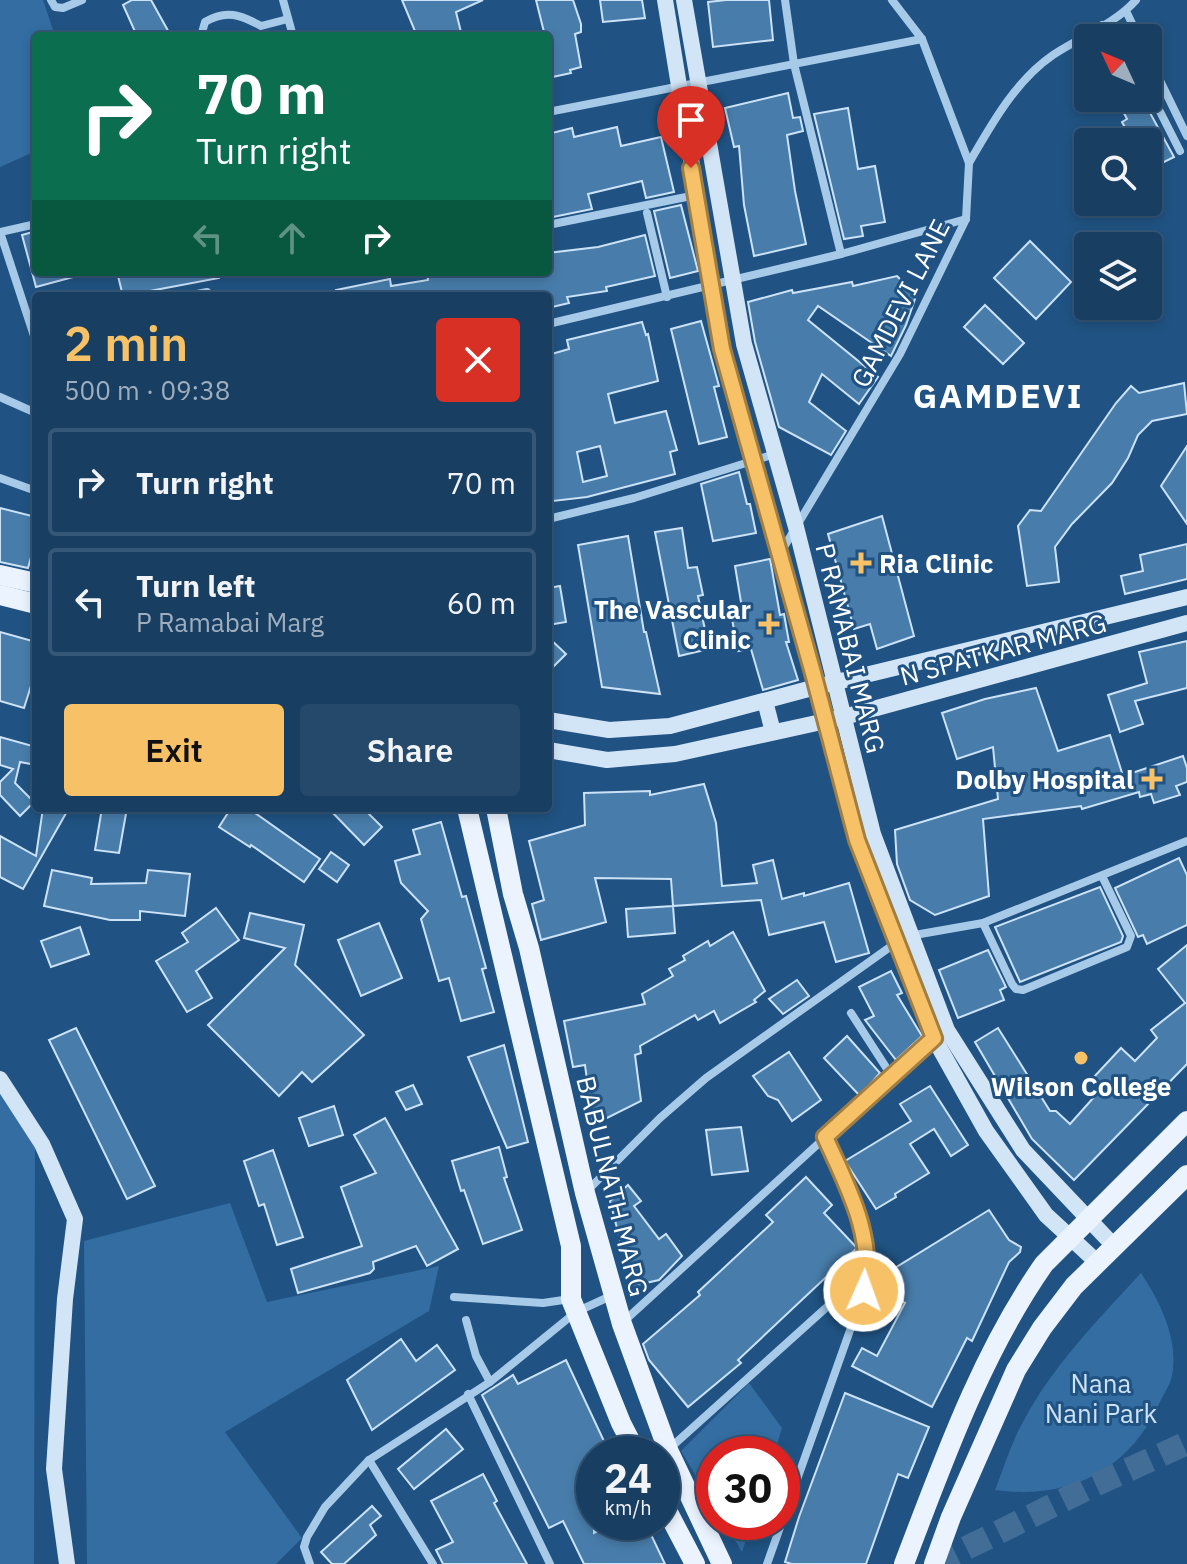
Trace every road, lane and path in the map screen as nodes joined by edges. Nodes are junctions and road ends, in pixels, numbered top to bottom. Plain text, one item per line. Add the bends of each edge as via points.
1 (51, 0) edge
2 (82, 0) edge
3 (283, 0) edge
4 (665, 0) edge
5 (684, 0) edge
6 (785, 0) edge
7 (892, 0) edge
8 (1136, 0) edge
9 (1126, 11) junction
10 (288, 19) junction
11 (1104, 24) edge
12 (1132, 24) edge
13 (262, 31) edge
14 (202, 32) edge
15 (292, 32) edge
16 (922, 39) junction
17 (1074, 42) edge
18 (794, 64) junction
19 (699, 82) junction
20 (678, 85) junction
21 (1162, 85) edge
22 (552, 111) edge
23 (1160, 112) edge
24 (1187, 136) edge
25 (1180, 151) dead end
26 (969, 163) junction
27 (696, 195) junction
28 (647, 213) dead end
29 (966, 219) junction
30 (552, 224) edge
31 (32, 225) edge
32 (0, 232) edge
33 (841, 254) junction
34 (733, 280) junction
35 (712, 286) junction
36 (667, 297) junction
37 (32, 322) edge
38 (552, 323) edge
39 (744, 344) junction
40 (722, 349) junction
41 (0, 397) edge
42 (32, 411) edge
43 (767, 424) junction
44 (745, 431) junction
45 (775, 454) junction
46 (753, 461) junction
47 (0, 478) edge
48 (32, 490) edge
49 (552, 518) edge
50 (796, 527) junction
51 (780, 554) junction
52 (0, 575) edge
53 (32, 582) edge
54 (0, 595) edge
55 (1187, 597) edge
56 (32, 603) edge
57 (1187, 623) edge
58 (837, 683) junction
59 (816, 687) junction
60 (765, 701) junction
61 (844, 717) junction
62 (825, 720) junction
63 (552, 721) edge
64 (773, 732) junction
65 (552, 751) edge
66 (468, 812) edge
67 (497, 812) edge
68 (865, 837) junction
69 (1187, 841) edge
70 (1102, 876) junction
71 (983, 923) junction
72 (911, 935) junction
73 (895, 942) junction
74 (851, 1013) dead end
75 (940, 1034) junction
76 (891, 1075) junction
77 (0, 1079) edge
78 (1187, 1121) edge
79 (825, 1137) junction
80 (1023, 1150) junction
81 (1007, 1163) junction
82 (1187, 1175) edge
83 (585, 1193) junction
84 (1088, 1221) junction
85 (1071, 1238) junction
86 (1115, 1247) junction
87 (1098, 1263) junction
88 (868, 1270) junction
89 (613, 1295) junction
90 (454, 1297) dead end
91 (573, 1306) junction
92 (466, 1320) dead end
93 (622, 1324) junction
94 (490, 1382) junction
95 (468, 1394) junction
96 (628, 1436) edge
97 (663, 1436) edge
98 (680, 1439) edge
99 (369, 1460) junction
100 (680, 1475) edge
101 (680, 1535) edge
102 (67, 1564) edge
103 (310, 1564) edge
104 (433, 1564) edge
105 (550, 1564) edge
106 (695, 1564) edge
107 (722, 1564) edge
108 (767, 1564) edge
109 (904, 1564) edge
110 (934, 1564) edge

1 - 2 street via 63,8
3 - 10 street
4 - 20 main road, P RAMABAI MARG
5 - 19 main road, P RAMABAI MARG
6 - 18 street
7 - 16 street, GAMDEVI LANE
8 - 9 street
9 - 11 street
9 - 12 street
10 - 13 street
10 - 15 street
13 - 14 street via 235,13 205,22
16 - 18 street
16 - 26 street, GAMDEVI LANE
17 - 26 street via 1049,57 1012,95
18 - 19 street
18 - 33 street
19 - 20 street
19 - 34 main road, P RAMABAI MARG
20 - 22 street
20 - 27 main road, P RAMABAI MARG
21 - 24 street
23 - 25 street
26 - 29 street, GAMDEVI LANE
27 - 30 street
27 - 35 main road, P RAMABAI MARG
28 - 36 street
29 - 33 street
29 - 50 street, GAMDEVI LANE via 900,354
31 - 32 street
32 - 37 street
33 - 34 street
34 - 35 street
34 - 39 main road, P RAMABAI MARG
35 - 36 street
35 - 40 main road, P RAMABAI MARG
36 - 38 street
39 - 40 main road
39 - 43 main road, P RAMABAI MARG
40 - 44 main road, P RAMABAI MARG
41 - 42 street
43 - 44 main road
43 - 45 main road, P RAMABAI MARG
44 - 46 main road, P RAMABAI MARG
45 - 46 street
45 - 50 main road, P RAMABAI MARG
46 - 49 street
46 - 51 main road, P RAMABAI MARG
47 - 48 street
50 - 51 street, GAMDEVI LANE
50 - 58 main road, P RAMABAI MARG
51 - 59 main road, P RAMABAI MARG
52 - 53 main road
54 - 56 main road
55 - 58 main road, N SPATKAR MARG
57 - 61 main road, N SPATKAR MARG
58 - 59 main road, N SPATKAR MARG
58 - 61 main road, P RAMABAI MARG
59 - 60 main road, N SPATKAR MARG
59 - 62 main road, P RAMABAI MARG
60 - 63 main road, N SPATKAR MARG via 670,726 609,730
60 - 64 main road
61 - 62 main road, N SPATKAR MARG
61 - 68 main road, P RAMABAI MARG
62 - 64 main road, N SPATKAR MARG
62 - 68 main road, P RAMABAI MARG
64 - 65 main road, N SPATKAR MARG via 651,757 607,760
66 - 91 main road via 571,1246
67 - 83 main road, BABULNATH MARG
68 - 72 main road, P RAMABAI MARG
68 - 73 main road, P RAMABAI MARG
69 - 70 street
70 - 71 street
70 - 71 street via 1131,942 1023,990 1012,984
71 - 72 street
72 - 73 street
72 - 75 main road, P RAMABAI MARG
73 - 75 main road, P RAMABAI MARG
73 - 83 street via 706,1078
74 - 76 street
75 - 76 street
75 - 80 main road, P RAMABAI MARG
75 - 81 main road, P RAMABAI MARG
76 - 79 street
77 - 102 main road via 42,1144 75,1219 54,1469
78 - 84 main road
79 - 88 street via 860,1217
79 - 93 street
80 - 81 main road
80 - 84 main road, P RAMABAI MARG
81 - 85 main road, P RAMABAI MARG via 1046,1215
82 - 86 main road
83 - 89 main road, BABULNATH MARG
84 - 85 main road
84 - 86 main road, P RAMABAI MARG
85 - 87 main road, P RAMABAI MARG
85 - 109 main road via 1030,1283 988,1361
86 - 87 main road
87 - 110 main road via 1064,1298 1016,1370
88 - 98 street
88 - 108 street
89 - 91 street
89 - 93 main road, BABULNATH MARG
90 - 91 street
91 - 94 street
91 - 96 main road
92 - 94 street
93 - 97 main road, BABULNATH MARG
94 - 95 street
95 - 99 street
95 - 105 street
99 - 103 street via 325,1507 307,1537 304,1547
99 - 104 street
100 - 107 main road, BABULNATH MARG
101 - 106 main road

